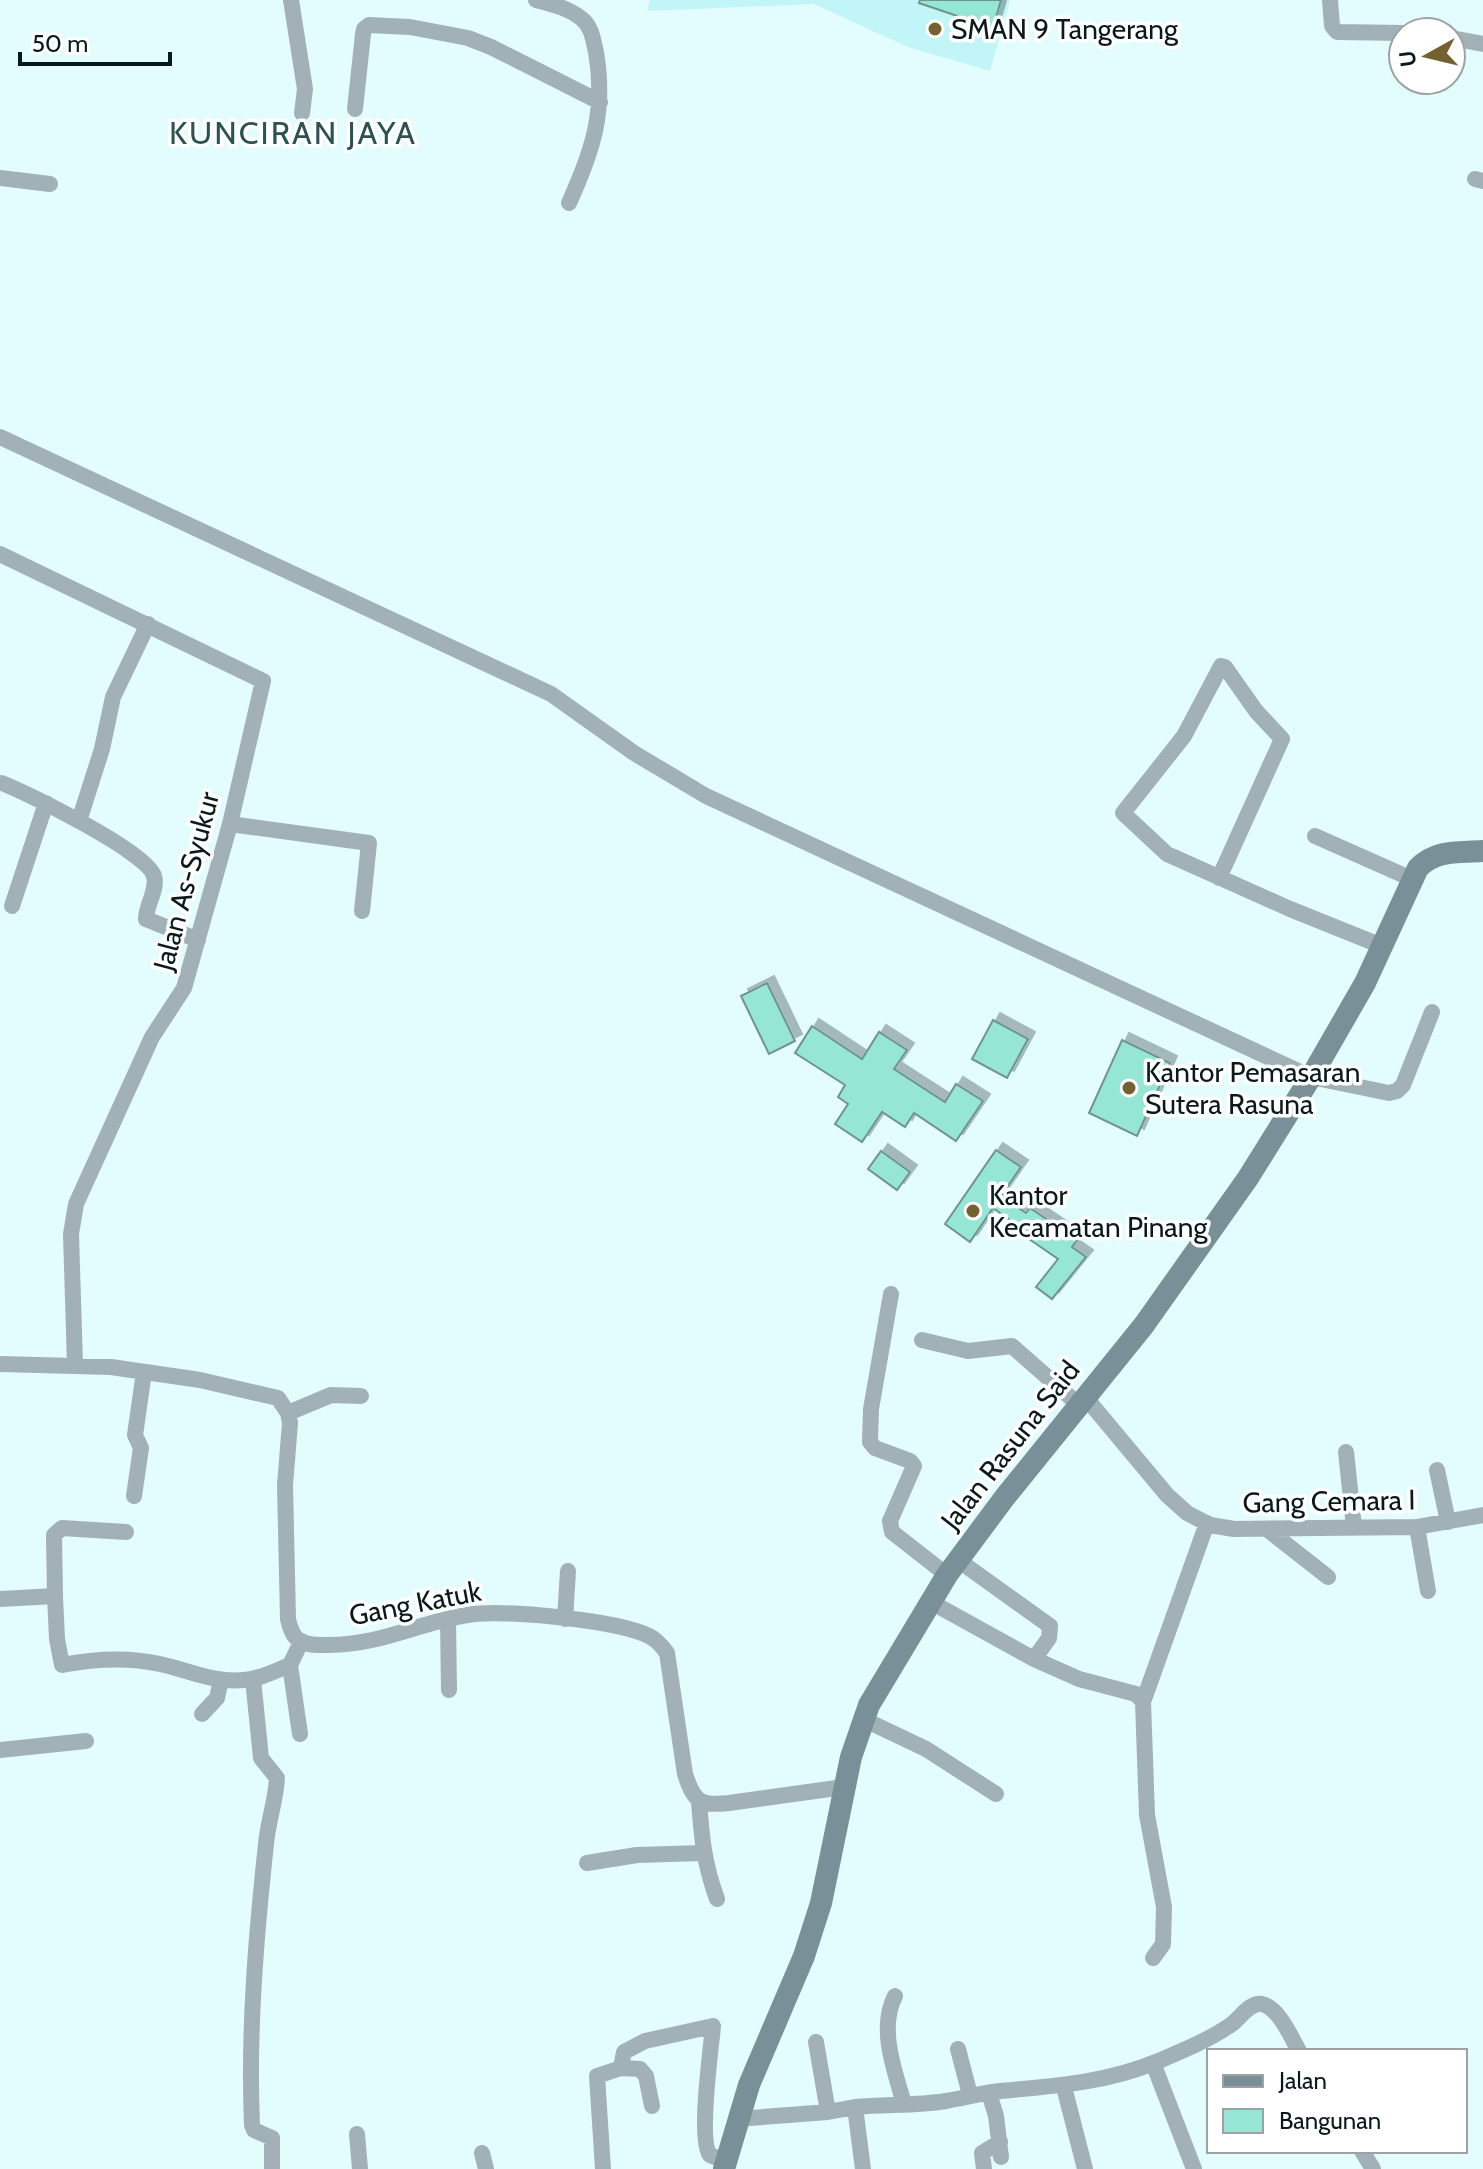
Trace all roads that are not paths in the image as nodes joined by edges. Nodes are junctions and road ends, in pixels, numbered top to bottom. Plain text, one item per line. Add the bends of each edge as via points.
1 (291, 0) edge
2 (536, 0) edge
3 (1330, 0) edge
4 (1387, 33) edge
5 (600, 102) junction
6 (355, 109) dead end
7 (302, 113) dead end
8 (0, 178) edge
9 (50, 184) dead end
10 (569, 203) dead end
11 (0, 437) edge
12 (0, 554) edge
13 (148, 624) junction
14 (2, 783) edge
15 (46, 803) junction
16 (79, 821) junction
17 (230, 824) junction
18 (1315, 836) dead end
19 (1483, 851) edge
20 (1219, 878) junction
21 (1412, 879) junction
22 (12, 906) dead end
23 (362, 911) dead end
24 (198, 940) junction
25 (1382, 946) junction
26 (1432, 1012) dead end
27 (1311, 1077) junction
28 (891, 1294) dead end
29 (922, 1340) dead end
30 (0, 1364) edge
31 (75, 1364) junction
32 (144, 1372) junction
33 (361, 1396) dead end
34 (1083, 1402) junction
35 (288, 1413) junction
36 (1346, 1452) dead end
37 (1437, 1470) dead end
38 (134, 1496) dead end
39 (1483, 1515) edge
40 (1448, 1522) junction
41 (1207, 1523) junction
42 (1354, 1527) junction
43 (1417, 1527) junction
44 (1268, 1530) junction
45 (126, 1532) dead end
46 (952, 1567) junction
47 (568, 1571) dead end
48 (1328, 1577) dead end
49 (1428, 1591) dead end
50 (55, 1596) junction
51 (0, 1599) edge
52 (929, 1601) junction
53 (448, 1619) junction
54 (565, 1619) junction
55 (301, 1642) junction
56 (1034, 1659) junction
57 (290, 1665) junction
58 (253, 1679) junction
59 (221, 1680) junction
60 (449, 1690) dead end
61 (1143, 1702) junction
62 (202, 1714) dead end
63 (863, 1719) junction
64 (300, 1734) dead end
65 (86, 1741) dead end
66 (0, 1750) edge
67 (844, 1787) junction
68 (996, 1794) dead end
69 (699, 1802) junction
70 (703, 1853) junction
71 (587, 1863) dead end
72 (717, 1899) dead end
73 (1153, 1958) dead end
74 (895, 1996) dead end
75 (816, 2042) dead end
76 (958, 2049) dead end
77 (1298, 2049) edge
78 (1153, 2063) junction
79 (621, 2068) junction
80 (1064, 2087) junction
81 (989, 2093) junction
82 (970, 2095) junction
83 (904, 2104) junction
84 (652, 2106) dead end
85 (855, 2107) junction
86 (828, 2112) junction
87 (737, 2119) junction
88 (357, 2134) dead end
89 (725, 2165) edge
90 (272, 2169) edge
91 (360, 2169) edge
92 (603, 2169) edge
93 (863, 2169) edge
94 (984, 2169) edge
95 (1085, 2169) edge
96 (1194, 2169) edge

1 - 7 street via 305,89
2 - 5 street via 558,6 588,25
3 - 4 street via 1337,32
5 - 6 street via 480,42 410,27 369,25 363,34
5 - 10 street via 594,142
8 - 9 street
11 - 27 street via 551,694 706,796
12 - 13 street, Jalan As-Syukur
13 - 16 street via 113,697
13 - 17 street, Jalan As-Syukur via 263,681
14 - 15 street
15 - 16 street
15 - 22 street
16 - 24 street via 147,864 154,888 146,919
17 - 23 street via 369,843
17 - 24 street, Jalan As-Syukur
18 - 21 street
19 - 21 main road, Jalan Rasuna Said via 1428,858
20 - 20 street via 1282,739 1221,666 1184,736 1123,813 1167,854
20 - 25 street
21 - 25 main road, Jalan Rasuna Said
24 - 31 street, Jalan As-Syukur via 184,988 152,1037 76,1204 71,1234
25 - 27 main road, Jalan Rasuna Said
26 - 27 street via 1397,1091
27 - 34 main road, Jalan Rasuna Said via 1248,1178
28 - 46 street via 870,1442 914,1466 890,1521 892,1532
29 - 34 street, Gang Cemara I via 968,1351 1012,1346
30 - 31 street
31 - 32 street
32 - 35 street via 271,1395
32 - 38 street
33 - 35 street via 331,1395
34 - 41 street, Gang Cemara I via 1167,1495
34 - 46 main road, Jalan Rasuna Said
35 - 55 street via 288,1619
36 - 42 street
37 - 40 street
39 - 40 street, Gang Cemara I
40 - 43 street, Gang Cemara I
41 - 44 street, Gang Cemara I
41 - 61 street
42 - 43 street, Gang Cemara I
42 - 44 street, Gang Cemara I
43 - 49 street
44 - 48 street
45 - 50 street via 62,1528 54,1535
46 - 52 main road, Jalan Rasuna Said
46 - 56 street via 1050,1626 1049,1638
47 - 54 street
50 - 51 street
50 - 59 street via 60,1673 122,1660
52 - 56 street
52 - 63 main road, Jalan Rasuna Said
53 - 54 street, Gang Katuk via 486,1612
53 - 55 street, Gang Katuk via 357,1644
53 - 60 street
54 - 69 street, Gang Katuk via 641,1633 667,1653 685,1774
55 - 57 street
56 - 61 street via 1079,1679 1136,1694
57 - 58 street
57 - 64 street
58 - 59 street
58 - 90 street via 261,1758 277,1778 266,1842 249,2066 252,2125 260,2135 272,2138
59 - 62 street via 217,1698
61 - 73 street via 1147,1815 1165,1918 1163,1944
63 - 67 main road, Jalan Rasuna Said
63 - 68 street via 926,1749
65 - 66 street
67 - 69 street via 713,1805
67 - 87 main road, Jalan Rasuna Said via 821,1903 804,1956
69 - 70 street, Gang Katuk
70 - 71 street
70 - 72 street, Gang Katuk
74 - 83 street via 887,2026
75 - 86 street
76 - 82 street
77 - 78 street via 1279,2018 1260,2004 1200,2043
78 - 80 street
78 - 96 street
79 - 84 street via 640,2069 646,2076
79 - 89 street via 624,2052 632,2046 713,2026 705,2144
79 - 92 street via 597,2076
80 - 81 street
80 - 95 street
81 - 82 street
81 - 94 street via 1001,2150 982,2153
82 - 83 street
83 - 85 street
85 - 86 street
85 - 93 street
86 - 87 street
87 - 89 main road, Jalan Rasuna Said
88 - 91 street

